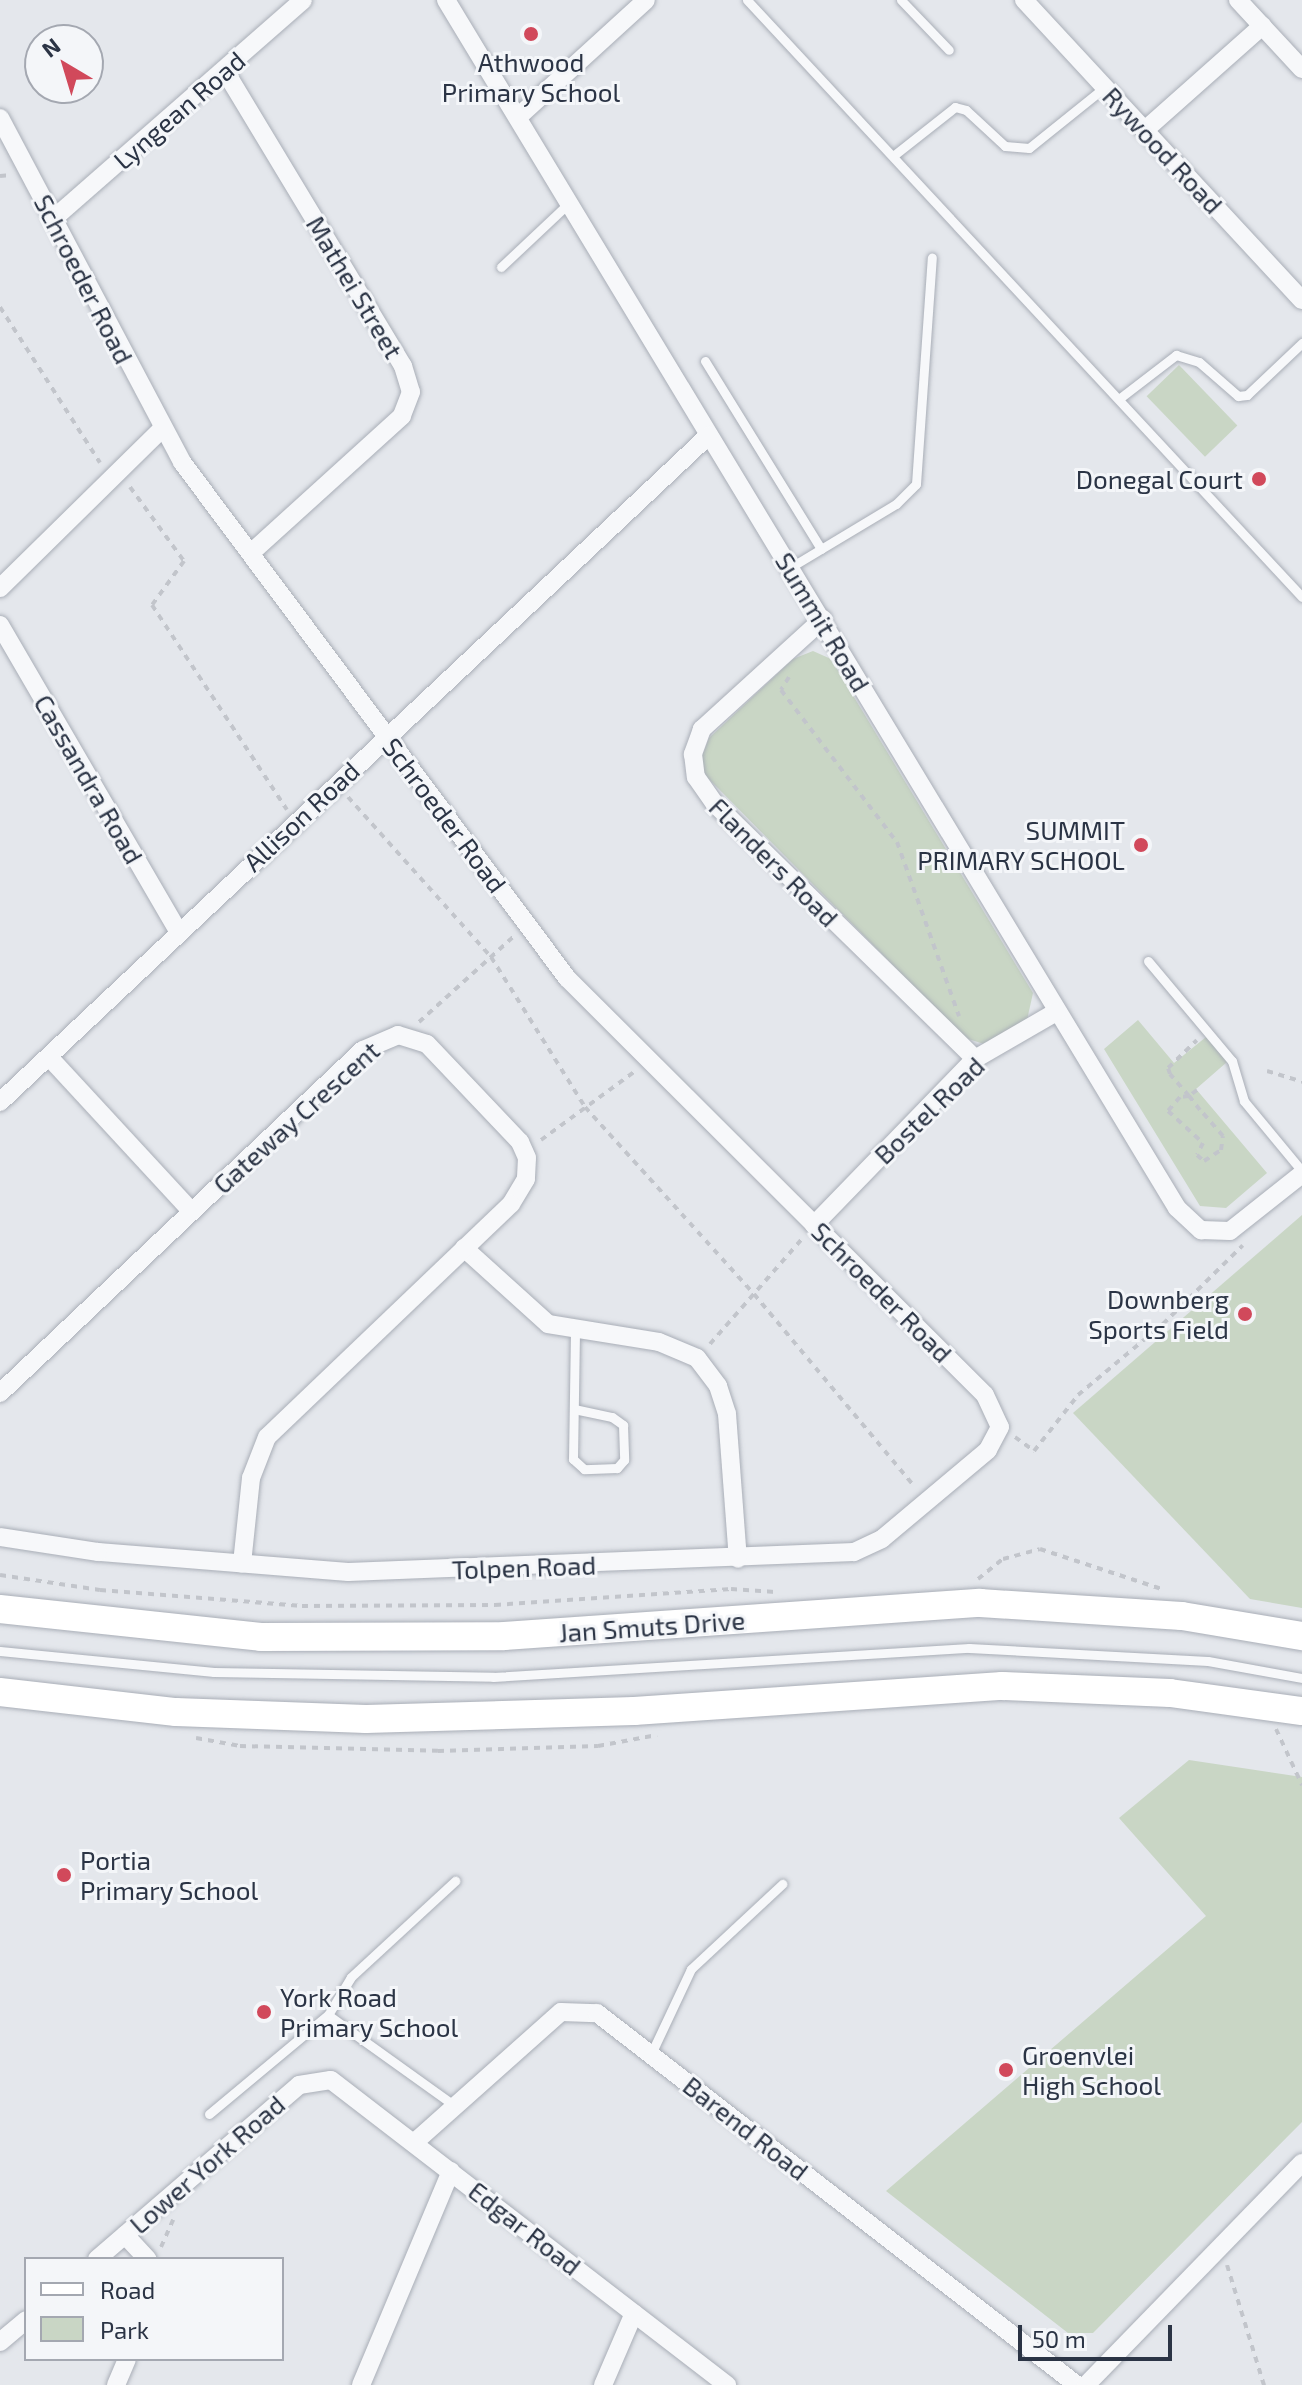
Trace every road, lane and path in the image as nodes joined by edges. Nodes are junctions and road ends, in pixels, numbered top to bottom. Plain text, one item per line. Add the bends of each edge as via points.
1 (303, 0) edge
2 (446, 0) edge
3 (646, 0) edge
4 (747, 0) edge
5 (901, 0) edge
6 (1024, 0) edge
7 (1238, 0) edge
8 (1262, 26) junction
9 (949, 50) dead end
10 (1302, 69) edge
11 (225, 71) junction
12 (1105, 87) junction
13 (518, 117) junction
14 (0, 118) edge
15 (1145, 130) junction
16 (893, 156) junction
17 (570, 202) junction
18 (53, 219) junction
19 (932, 258) dead end
20 (501, 267) dead end
21 (1302, 300) edge
22 (0, 307) edge
23 (1302, 343) edge
24 (705, 361) dead end
25 (1120, 398) junction
26 (162, 429) junction
27 (709, 435) junction
28 (114, 474) junction
29 (821, 549) junction
30 (252, 552) junction
31 (791, 567) junction
32 (0, 588) edge
33 (1302, 597) edge
34 (823, 619) junction
35 (0, 625) edge
36 (795, 666) dead end
37 (386, 735) junction
38 (335, 784) junction
39 (295, 822) junction
40 (527, 925) junction
41 (179, 932) junction
42 (491, 957) junction
43 (1148, 961) dead end
44 (1056, 1012) junction
45 (1208, 1031) junction
46 (405, 1034) junction
47 (49, 1057) junction
48 (975, 1059) junction
49 (647, 1063) junction
50 (1267, 1071) dead end
51 (1302, 1082) edge
52 (1197, 1090) dead end
53 (1189, 1096) junction
54 (0, 1102) edge
55 (585, 1107) junction
56 (526, 1151) junction
57 (1302, 1173) edge
58 (191, 1211) junction
59 (814, 1225) junction
60 (1239, 1226) junction
61 (464, 1248) junction
62 (754, 1294) junction
63 (575, 1330) junction
64 (697, 1358) junction
65 (0, 1393) edge
66 (574, 1409) junction
67 (1000, 1427) junction
68 (927, 1501) junction
69 (0, 1537) edge
70 (738, 1559) junction
71 (242, 1564) junction
72 (0, 1575) edge
73 (973, 1584) dead end
74 (1174, 1594) dead end
75 (790, 1596) dead end
76 (0, 1609) edge
77 (1302, 1636) edge
78 (0, 1651) edge
79 (1302, 1678) edge
80 (0, 1692) edge
81 (1264, 1705) junction
82 (1302, 1711) edge
83 (1302, 1785) edge
84 (455, 1881) dead end
85 (782, 1884) dead end
86 (328, 2015) junction
87 (651, 2054) junction
88 (321, 2079) joint
89 (455, 2106) junction
90 (209, 2114) dead end
91 (416, 2141) junction
92 (1302, 2163) edge
93 (451, 2171) junction
94 (125, 2235) junction
95 (1220, 2246) junction
96 (99, 2257) edge
97 (145, 2257) edge
98 (634, 2313) junction
99 (24, 2322) edge
100 (0, 2342) edge
101 (126, 2361) edge
102 (116, 2385) edge
103 (361, 2385) edge
104 (603, 2385) edge
105 (727, 2385) edge
106 (1077, 2385) edge
107 (1086, 2385) edge
108 (1264, 2385) edge

1 - 11 street, Lyngean Road
2 - 13 street, Summit Road
3 - 13 street
4 - 16 lane
5 - 9 lane
6 - 12 street, Rywood Road
7 - 8 street
8 - 10 street
8 - 15 street
11 - 18 street, Lyngean Road
11 - 30 street, Mathei Street via 403,366 411,392 402,416
12 - 15 street, Rywood Road
12 - 16 lane via 1029,148 1005,146 966,110 955,107
13 - 17 street, Summit Road
14 - 18 street, Schroeder Road
15 - 21 street, Rywood Road
16 - 25 lane
17 - 20 lane
17 - 27 street, Summit Road
18 - 26 street, Schroeder Road
19 - 29 lane via 916,484 896,504
22 - 28 path
23 - 25 lane via 1247,395 1238,396 1199,362 1176,355
24 - 29 lane
25 - 33 lane
26 - 28 street
26 - 30 street, Schroeder Road
27 - 31 street, Summit Road
27 - 37 street, Allison Road
28 - 32 street
28 - 39 path via 184,561 152,605
29 - 31 lane
30 - 37 street, Schroeder Road
31 - 34 street, Summit Road
34 - 44 street, Summit Road
34 - 48 street, Flanders Road via 702,729 693,754 696,777 714,803
35 - 41 street, Cassandra Road
36 - 48 path via 781,690 897,842
37 - 38 street, Allison Road
37 - 40 street, Schroeder Road
38 - 39 street, Allison Road
38 - 42 path
39 - 41 street, Allison Road
40 - 42 path
40 - 49 street, Schroeder Road via 592,1007
41 - 47 street, Allison Road
42 - 46 path
42 - 55 path
43 - 45 lane
44 - 48 street, Bostel Road
44 - 60 street, Summit Road via 1177,1208 1192,1225 1210,1233
45 - 53 path via 1169,1064 1170,1074
45 - 57 lane via 1232,1061 1244,1101
46 - 56 street, Gateway Crescent via 427,1044
46 - 58 street, Gateway Crescent via 380,1039 363,1050
47 - 54 street, Allison Road
47 - 58 street
48 - 59 street, Bostel Road
49 - 55 path
49 - 59 street, Schroeder Road
50 - 51 path
52 - 53 path
53 - 53 path via 1180,1097 1168,1111 1203,1143 1198,1158 1209,1160 1221,1150 1223,1136
55 - 56 path
55 - 62 path
56 - 61 street via 522,1190
57 - 60 street
58 - 65 street, Gateway Crescent
59 - 62 path
59 - 67 street, Schroeder Road via 985,1395
60 - 67 path via 1244,1250 1078,1395 1034,1451
61 - 63 street via 529,1311 548,1324
61 - 71 street via 267,1437 251,1478
62 - 64 path
62 - 68 path
63 - 64 street via 659,1342
63 - 66 lane
64 - 70 street via 718,1386 727,1414
66 - 66 lane via 575,1463 584,1469 614,1470 624,1460 623,1425 612,1417
67 - 68 street, Tolpen Road via 988,1450
68 - 70 street, Tolpen Road via 865,1548
69 - 71 street, Tolpen Road via 98,1552
70 - 71 street, Tolpen Road via 348,1572
72 - 75 path via 100,1590 286,1605 495,1605 731,1589
73 - 74 path via 1003,1559 1040,1549
76 - 77 main road, Jan Smuts Drive via 261,1637 459,1636 980,1603 1182,1616
78 - 79 lane via 214,1672 493,1677 969,1648 1208,1661
80 - 81 main road via 176,1712 366,1719 634,1711 1002,1686 1170,1693
81 - 82 main road
81 - 83 path
84 - 86 lane via 351,1977
85 - 87 lane via 691,1969
86 - 89 lane
86 - 90 lane
87 - 89 street, Barend Road via 597,2013 569,2009
87 - 106 street, Barend Road
88 - 91 street, Edgar Road via 343,2084
88 - 94 street, Lower York Road via 299,2085
89 - 91 street, Barend Road
91 - 93 street, Edgar Road
92 - 95 street
93 - 98 street, Edgar Road
93 - 103 street
94 - 96 street, Lower York Road
94 - 97 street
95 - 107 street
95 - 108 path
98 - 104 street
98 - 105 street, Edgar Road
99 - 100 street
101 - 102 street

